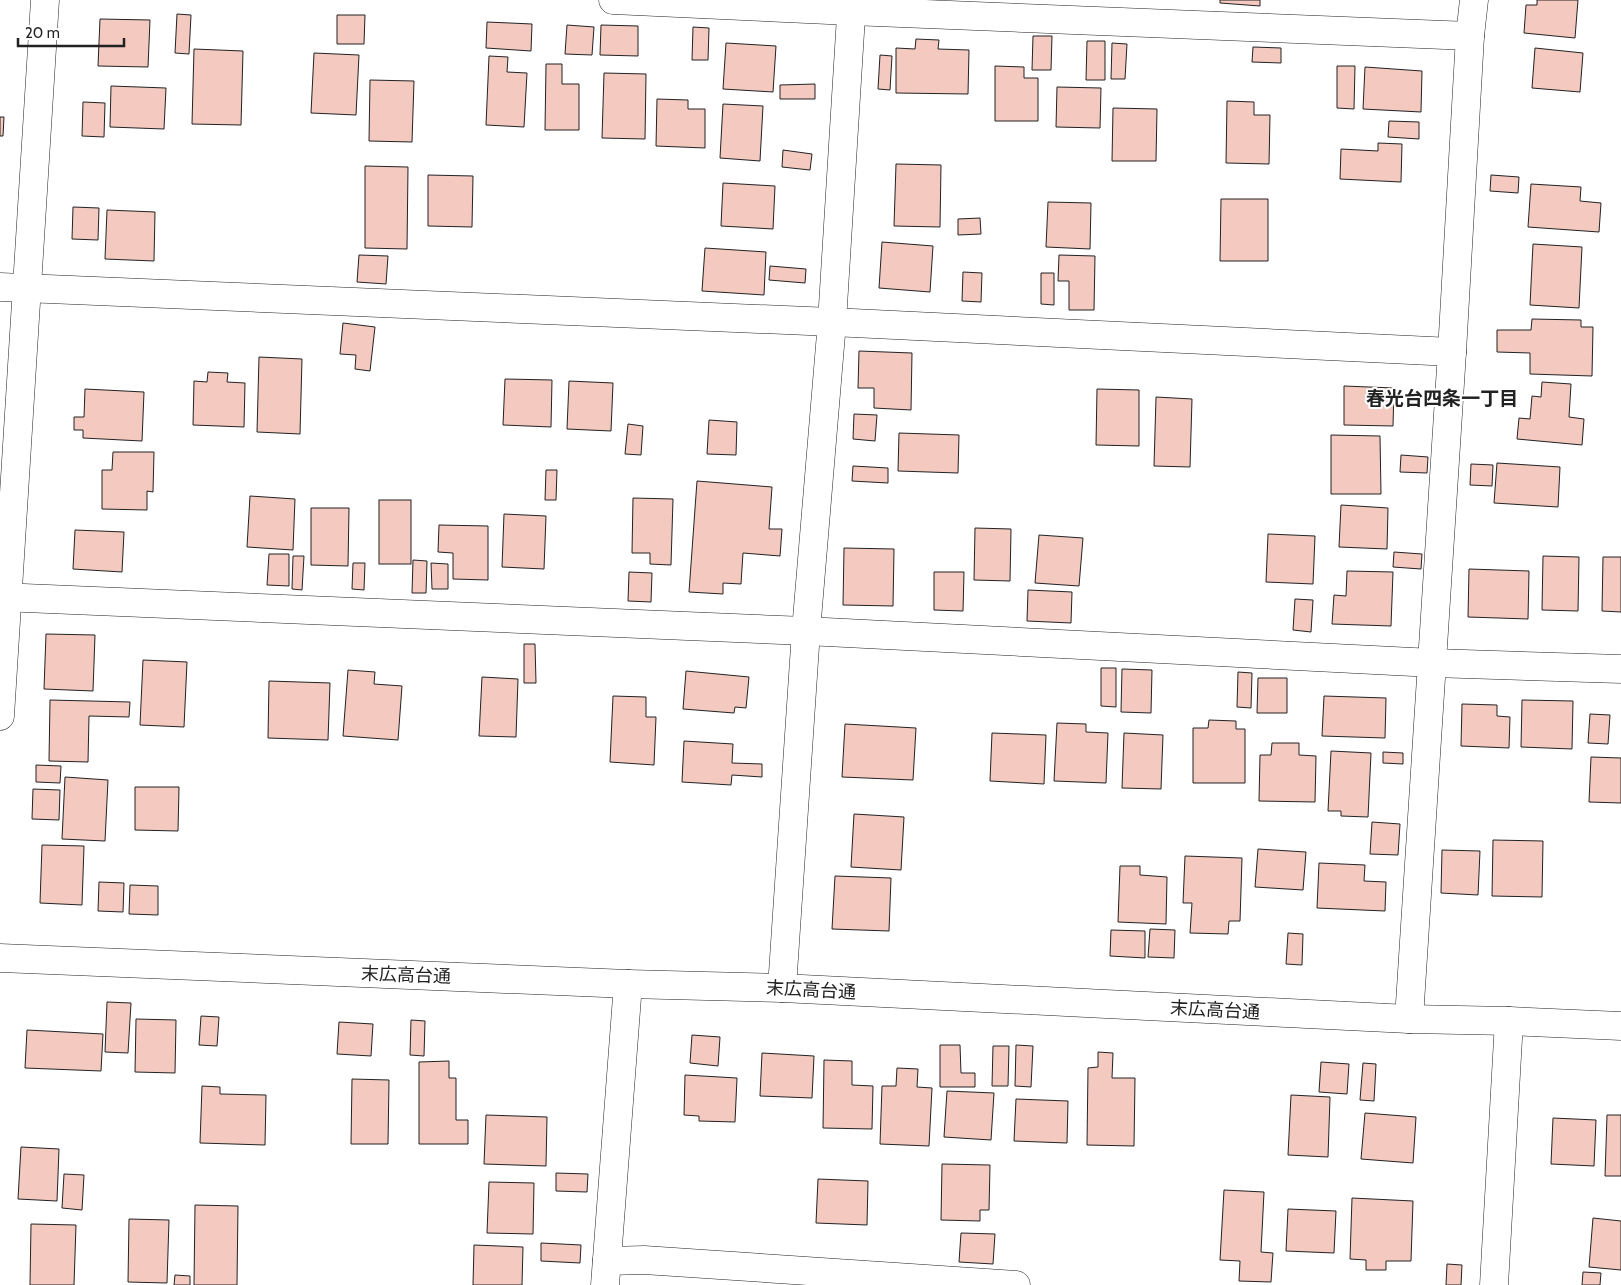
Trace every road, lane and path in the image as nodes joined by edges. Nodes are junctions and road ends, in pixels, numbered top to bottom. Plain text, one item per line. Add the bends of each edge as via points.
1 (45, 0) edge
2 (612, 0) edge
3 (1474, 0) edge
4 (851, 6) edge
5 (1470, 36) junction
6 (0, 287) edge
7 (27, 288) junction
8 (832, 322) junction
9 (1452, 352) junction
10 (4, 598) edge
11 (806, 630) junction
12 (1433, 663) junction
13 (1621, 669) edge
14 (0, 716) edge
15 (0, 958) edge
16 (628, 984) junction
17 (782, 988) junction
18 (1409, 1020) junction
19 (1509, 1021) junction
20 (1621, 1026) edge
21 (606, 1273) edge
22 (1016, 1285) edge
23 (1494, 1285) edge

1 - 7 street
2 - 4 street
3 - 5 street
4 - 5 street
4 - 8 street
5 - 9 street
6 - 7 street
7 - 8 street
7 - 10 street
8 - 9 street
8 - 11 street
9 - 12 street
10 - 11 street
10 - 14 street
11 - 12 street
11 - 17 street
12 - 13 street
12 - 18 street
15 - 16 street, 末広高台通
16 - 17 street, 末広高台通
16 - 21 street
17 - 18 street, 末広高台通
18 - 19 street, 末広高台通
19 - 20 street, 末広高台通
19 - 23 street
21 - 22 street via 644,1260

